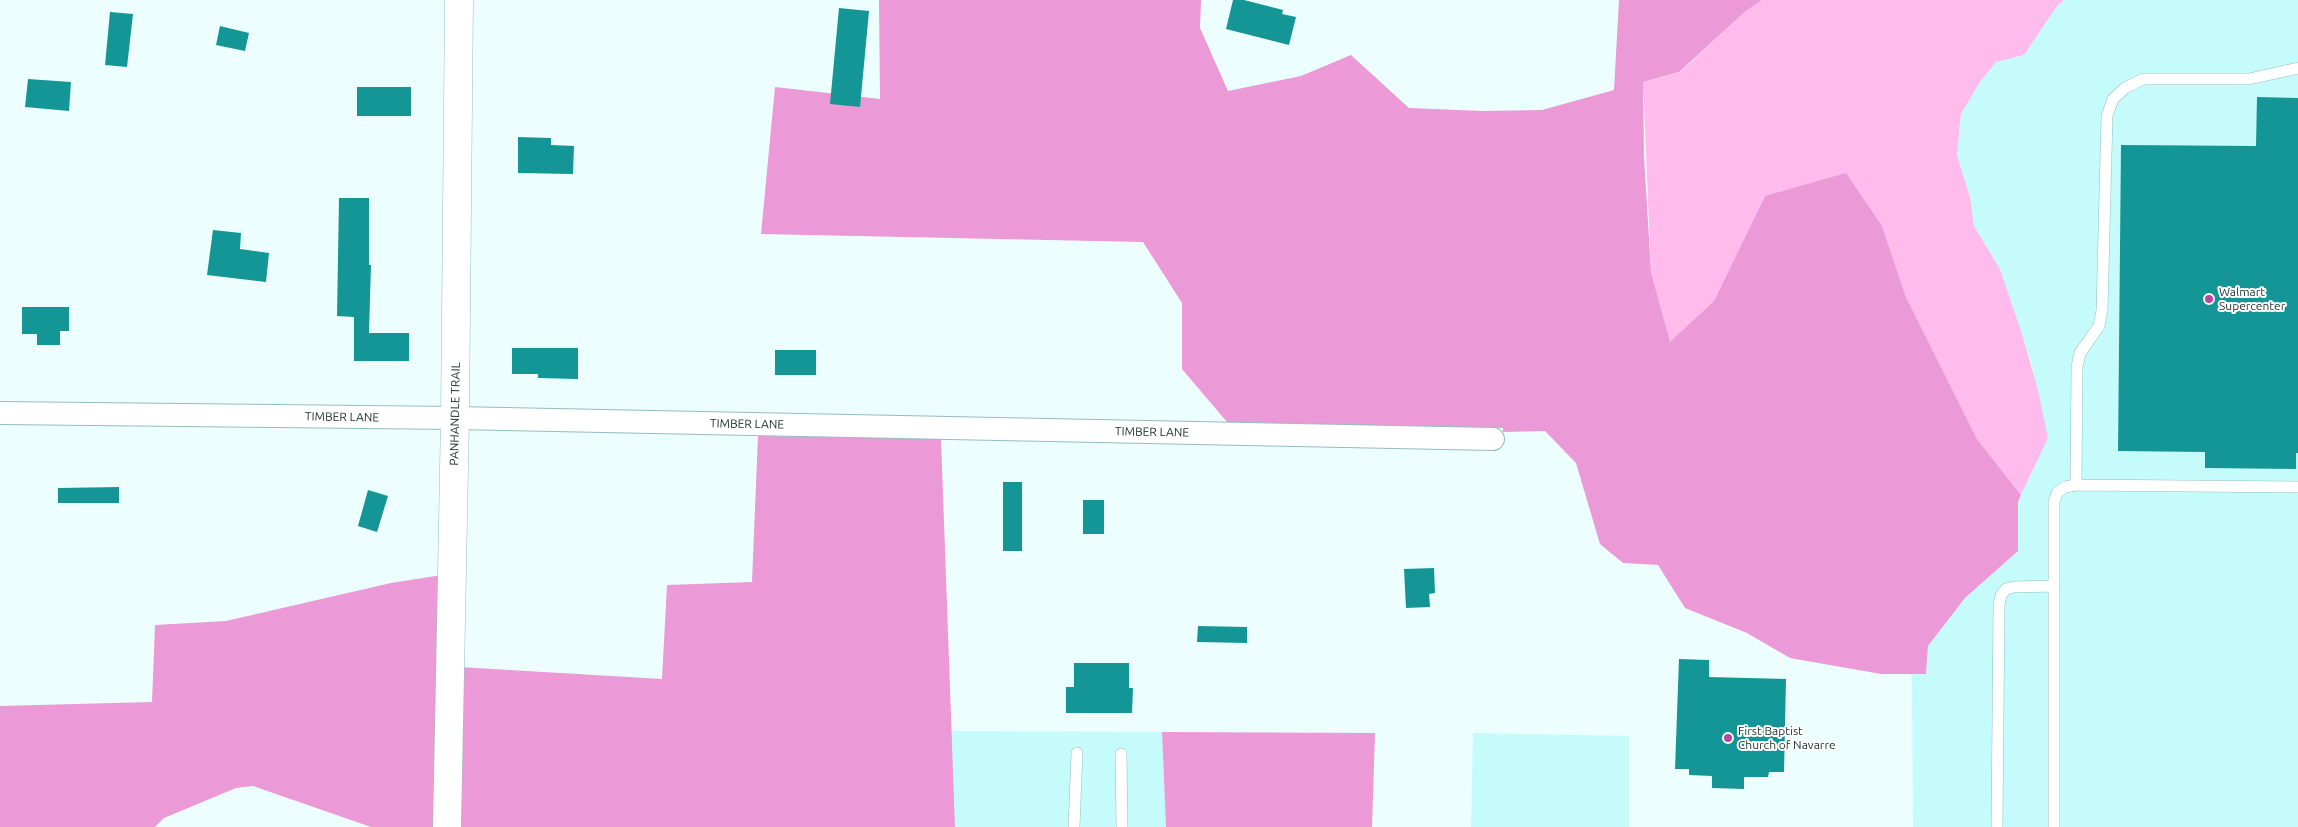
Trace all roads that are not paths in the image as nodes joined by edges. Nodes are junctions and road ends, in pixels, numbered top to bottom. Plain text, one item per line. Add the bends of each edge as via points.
1 (459, 0) edge
2 (2298, 68) edge
3 (0, 413) edge
4 (455, 418) junction
5 (1493, 439) dead end
6 (2076, 485) junction
7 (2298, 487) edge
8 (2054, 586) junction
9 (1077, 752) dead end
10 (1121, 754) dead end
11 (446, 827) edge
12 (1074, 827) edge
13 (1122, 827) edge
14 (1997, 827) edge
15 (2054, 827) edge

1 - 4 street, PANHANDLE TRAIL
2 - 6 lane via 2249,79 2143,79 2113,99 2107,116 2102,310 2099,326 2080,353 2076,367
3 - 4 street, TIMBER LANE
4 - 5 street, TIMBER LANE
4 - 11 street, PANHANDLE TRAIL
6 - 7 lane
6 - 8 lane via 2065,486 2057,493 2054,502
8 - 14 lane via 2006,588 2001,595
8 - 15 lane
9 - 12 lane
10 - 13 lane

